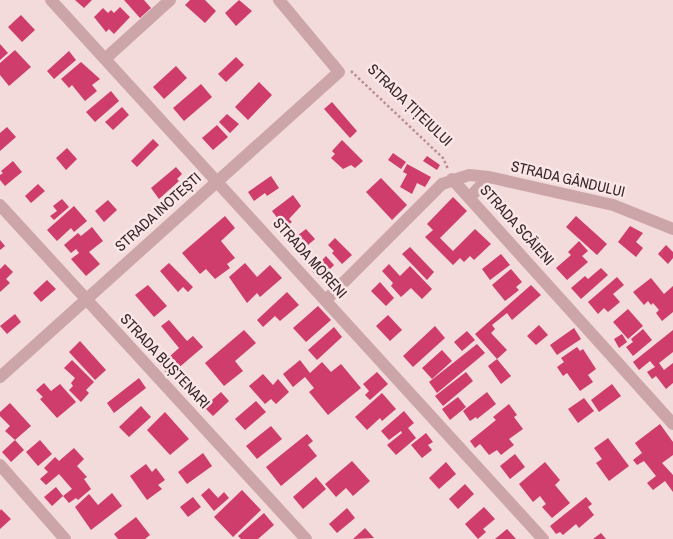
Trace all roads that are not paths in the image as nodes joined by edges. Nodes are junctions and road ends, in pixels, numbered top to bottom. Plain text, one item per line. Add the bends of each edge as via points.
1 (51, 0) edge
2 (170, 0) edge
3 (280, 0) edge
4 (106, 58) junction
5 (489, 177) junction
6 (452, 179) junction
7 (218, 180) junction
8 (470, 197) junction
9 (0, 205) edge
10 (673, 229) edge
11 (86, 300) junction
12 (326, 300) junction
13 (0, 377) edge
14 (673, 424) edge
15 (0, 465) edge
16 (66, 539) edge
17 (306, 539) edge
18 (543, 539) edge

1 - 4 street, STRADA MORENI
2 - 4 street
3 - 7 street, STRADA INOTEȘTI via 339,72
4 - 7 street, STRADA MORENI
5 - 6 street, STRADA GÂNDULUI via 468,175
5 - 8 street
5 - 10 street, STRADA GÂNDULUI via 613,205
6 - 8 street, STRADA SCĂIENI
6 - 12 street via 442,184
7 - 11 street, STRADA INOTEȘTI
7 - 12 street, STRADA MORENI
8 - 14 street, STRADA SCĂIENI
9 - 11 street, STRADA BUȘTENARI
11 - 13 street, STRADA INOTEȘTI
11 - 17 street, STRADA BUȘTENARI
12 - 18 street, STRADA MORENI
15 - 16 street

